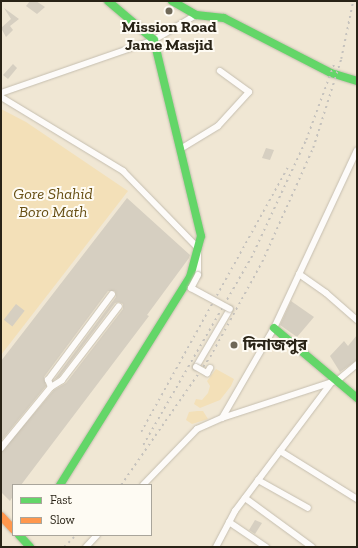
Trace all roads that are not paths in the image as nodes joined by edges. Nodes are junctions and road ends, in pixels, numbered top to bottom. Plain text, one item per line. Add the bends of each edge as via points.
1 (108, 1) edge
2 (172, 1) edge
3 (196, 15) junction
4 (154, 40) junction
5 (220, 71) dead end
6 (357, 81) edge
7 (1, 93) edge
8 (1, 97) edge
9 (182, 148) junction
10 (357, 150) edge
11 (198, 248) junction
12 (299, 274) junction
13 (112, 294) dead end
14 (119, 306) dead end
15 (357, 320) edge
16 (274, 328) junction
17 (86, 329) junction
18 (90, 343) junction
19 (357, 364) edge
20 (210, 368) dead end
21 (335, 381) junction
22 (51, 387) junction
23 (357, 398) edge
24 (222, 418) junction
25 (1, 448) edge
26 (280, 451) junction
27 (258, 480) junction
28 (61, 484) edge
29 (144, 484) edge
30 (244, 498) junction
31 (357, 499) edge
32 (308, 508) dead end
33 (1, 516) edge
34 (229, 522) junction
35 (1, 527) edge
36 (11, 527) edge
37 (96, 536) edge
38 (86, 547) edge
39 (216, 547) edge
40 (266, 547) edge
41 (312, 547) edge

1 - 4 street
2 - 3 street
3 - 4 street
3 - 6 street via 224,18 331,73
4 - 7 street
4 - 9 street
5 - 9 street via 249,92 218,126
8 - 11 street via 123,171
9 - 11 street via 201,236
10 - 12 street
11 - 20 street, bridge via 198,275 191,288 230,308 196,367 207,373
11 - 28 street via 190,277
12 - 15 street
12 - 16 street
13 - 17 street
14 - 18 street
16 - 21 street
16 - 24 street
17 - 18 street
17 - 22 street via 48,380
18 - 22 street via 62,380
19 - 21 street
21 - 23 street
21 - 24 street
21 - 26 street
22 - 25 street
24 - 29 street via 197,429
26 - 27 street
26 - 31 street
27 - 30 street
27 - 32 street
30 - 34 street
30 - 41 street
33 - 36 street
34 - 39 street
34 - 40 street
35 - 36 street
37 - 38 street

